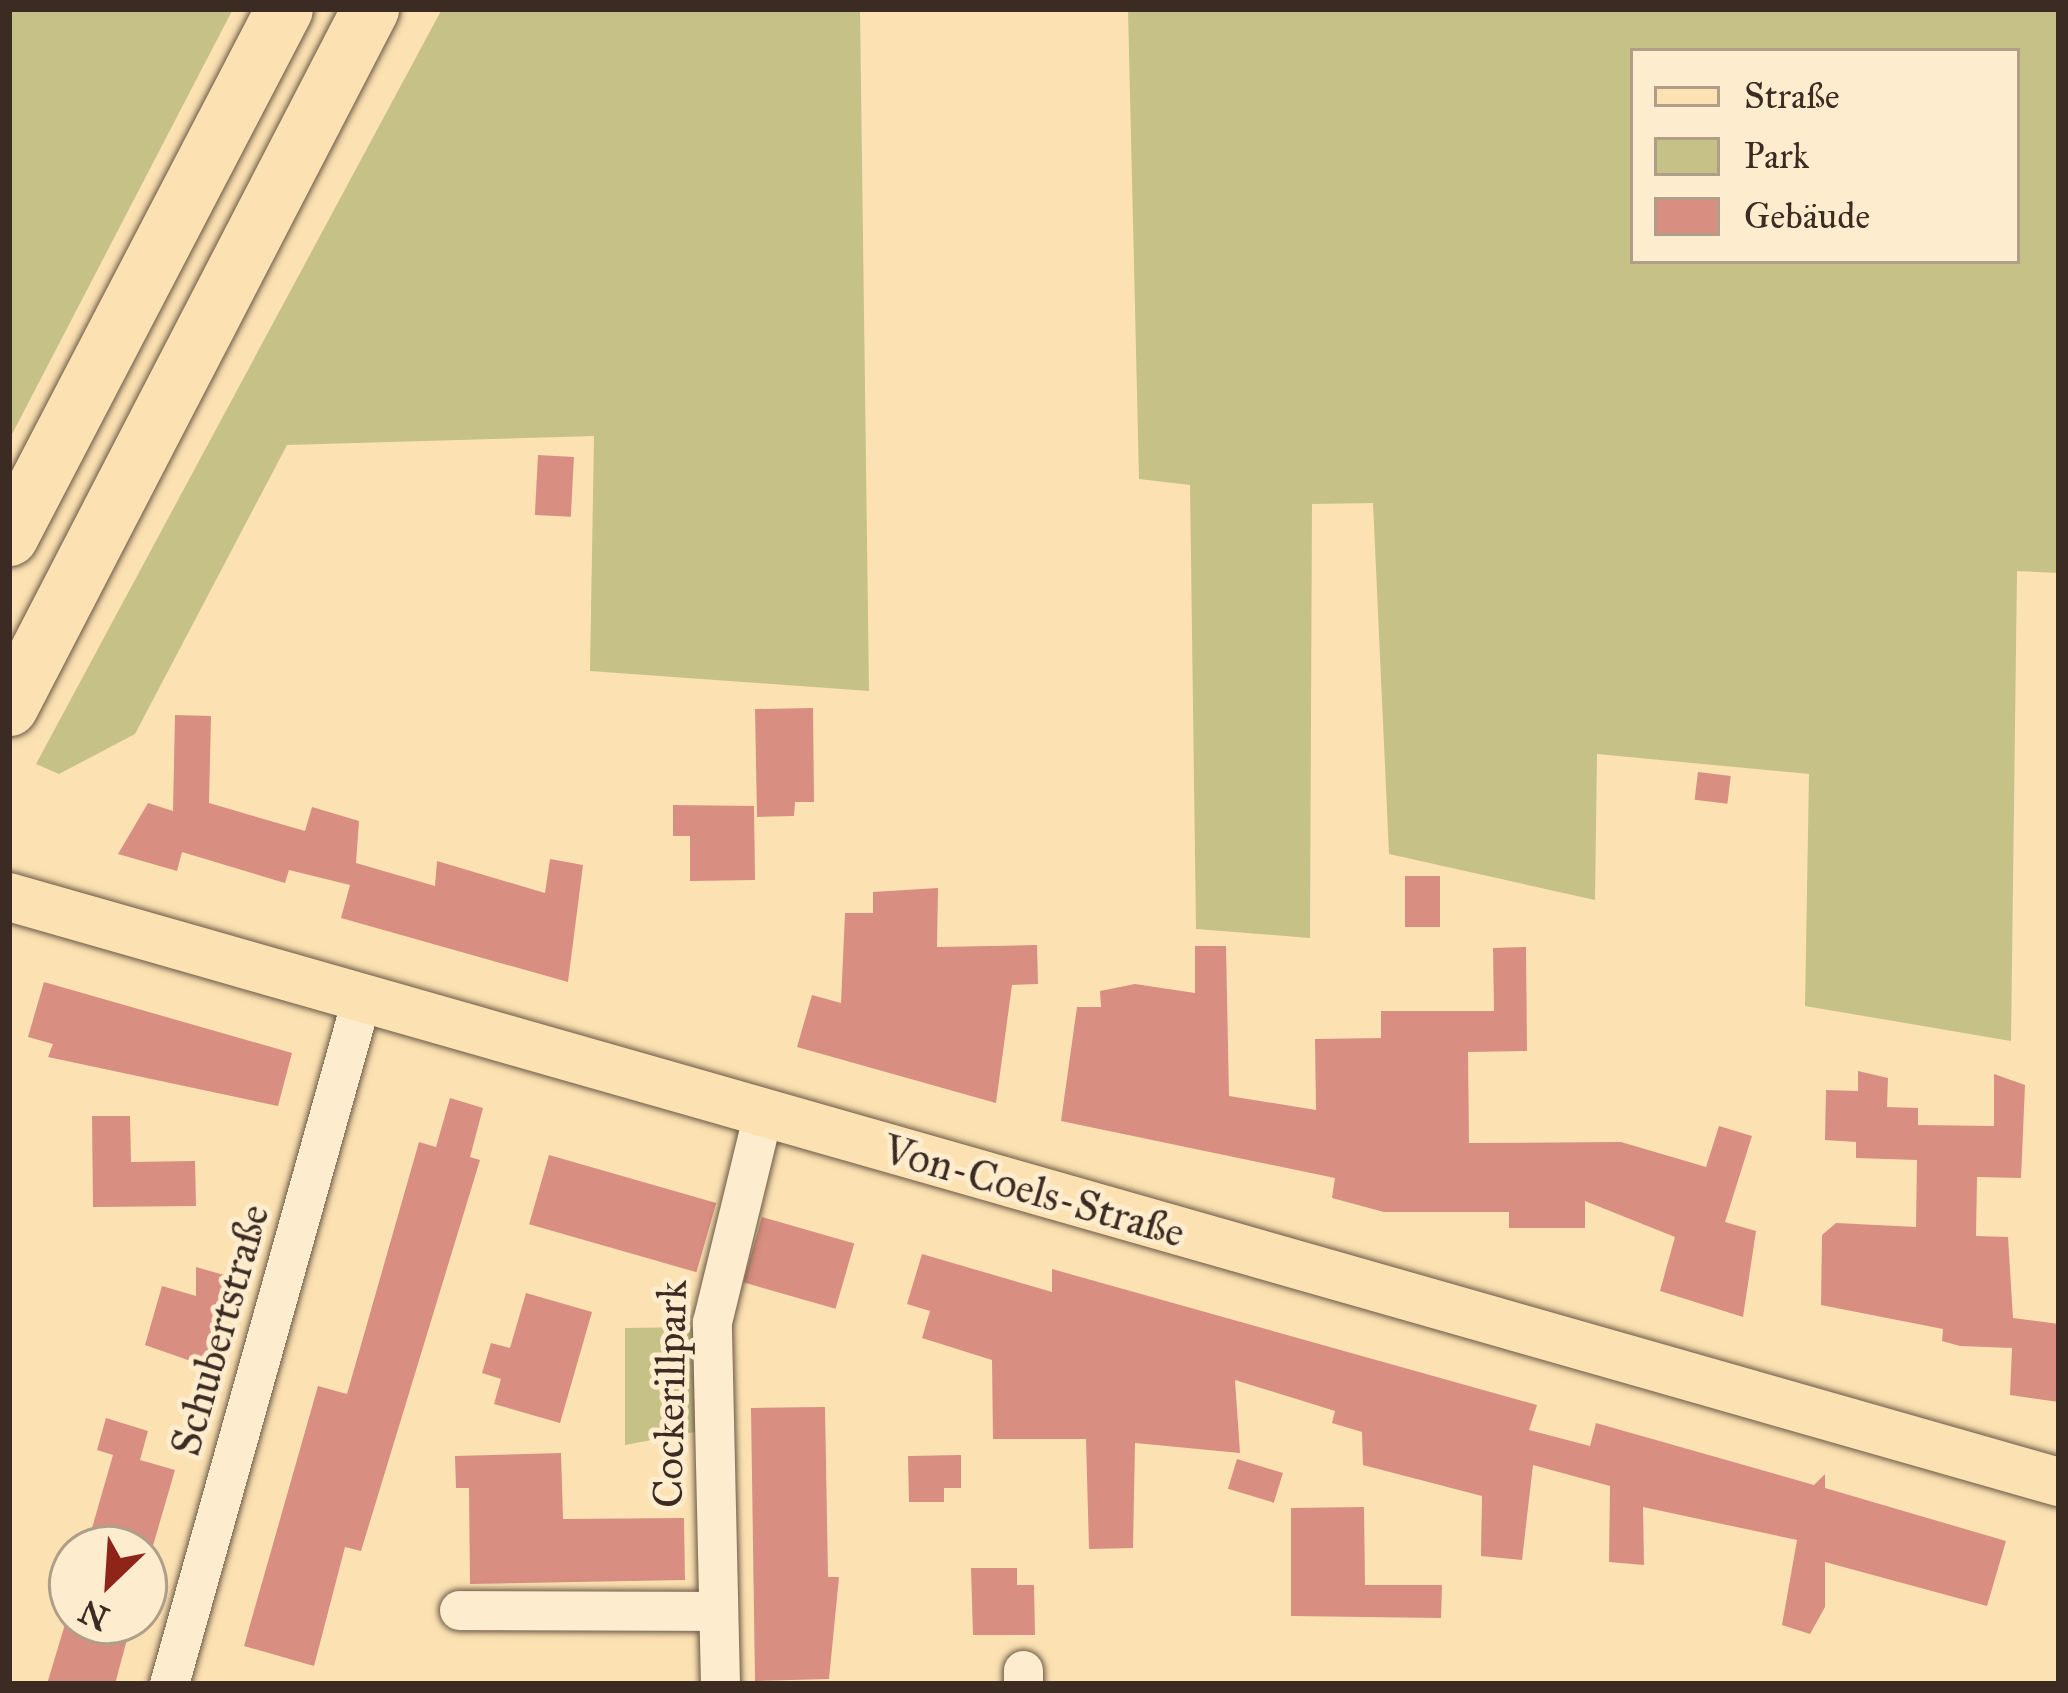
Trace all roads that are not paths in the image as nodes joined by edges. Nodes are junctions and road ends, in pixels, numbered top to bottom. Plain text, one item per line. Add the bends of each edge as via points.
1 (284, 9) edge
2 (370, 9) edge
3 (9, 537) edge
4 (9, 706) edge
5 (9, 897) edge
6 (361, 1000) junction
7 (763, 1113) junction
8 (2059, 1482) edge
9 (459, 1610) dead end
10 (717, 1611) junction
11 (169, 1684) edge
12 (720, 1684) edge

1 - 3 highway
2 - 4 highway
5 - 6 main road, Von-Coels-Straße
6 - 7 main road, Von-Coels-Straße
6 - 11 street, Schubertstraße
7 - 8 main road, Von-Coels-Straße
7 - 10 street, Cockerillpark via 712,1322
9 - 10 street
10 - 12 street, Cockerillpark

